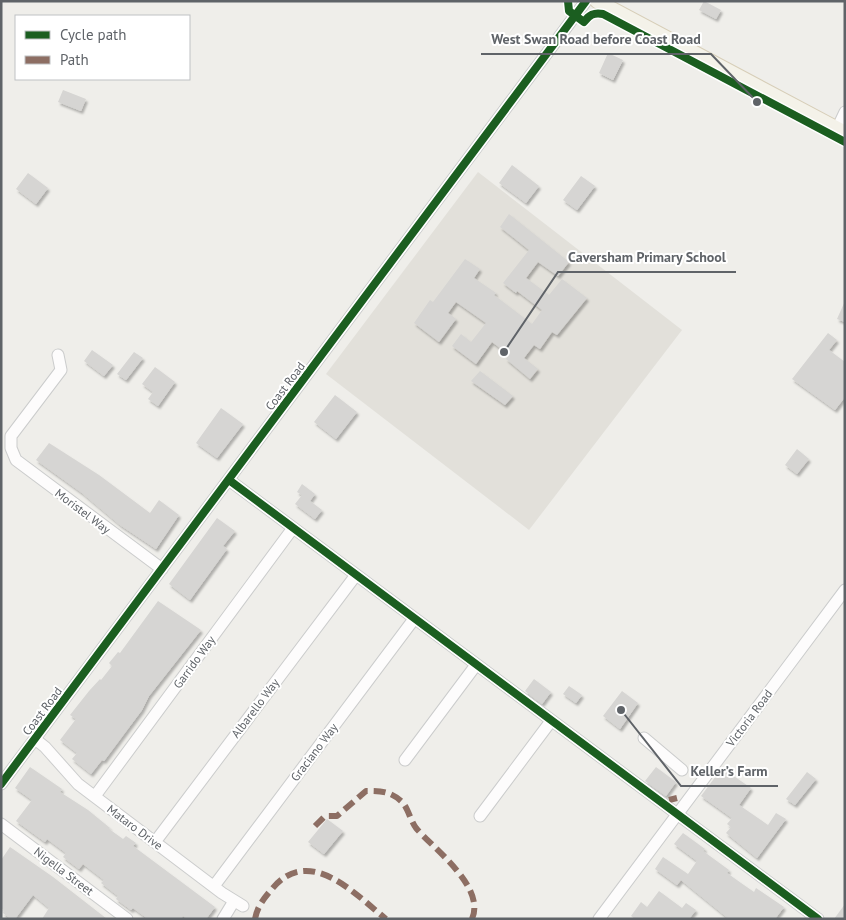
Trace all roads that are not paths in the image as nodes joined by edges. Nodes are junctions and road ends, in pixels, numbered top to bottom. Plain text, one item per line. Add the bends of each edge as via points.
1 (586, 1) edge
2 (597, 1) edge
3 (845, 112) edge
4 (841, 131) edge
5 (58, 355) dead end
6 (229, 480) junction
7 (292, 528) junction
8 (162, 570) junction
9 (356, 575) junction
10 (845, 590) edge
11 (414, 619) junction
12 (476, 666) junction
13 (551, 721) junction
14 (644, 738) dead end
15 (35, 739) junction
16 (405, 760) dead end
17 (682, 770) dead end
18 (1, 784) edge
19 (94, 796) junction
20 (678, 814) junction
21 (480, 816) dead end
22 (1, 824) edge
23 (155, 842) junction
24 (214, 886) junction
25 (126, 919) edge
26 (223, 919) edge
27 (599, 919) edge
28 (818, 919) edge

1 - 6 street, Coast Road
2 - 4 main road
3 - 4 street
5 - 8 street, Moristel Way via 61,370 11,436 16,460
6 - 7 street
6 - 8 street, Coast Road
7 - 9 street
7 - 19 street, Garrido Way
8 - 15 street, Coast Road
9 - 11 street
9 - 23 street, Albarello Way
10 - 20 street, Victoria Road
11 - 12 street
11 - 24 street, Graciano Way
12 - 13 street
12 - 16 street
13 - 20 street
13 - 21 street
14 - 17 street
15 - 18 street, Coast Road
15 - 19 street, Mataro Drive
19 - 23 street, Mataro Drive
20 - 27 street, Victoria Road
20 - 28 street
22 - 25 street, Nigella Street
23 - 24 street, Mataro Drive
24 - 26 street, Mataro Drive via 239,904

